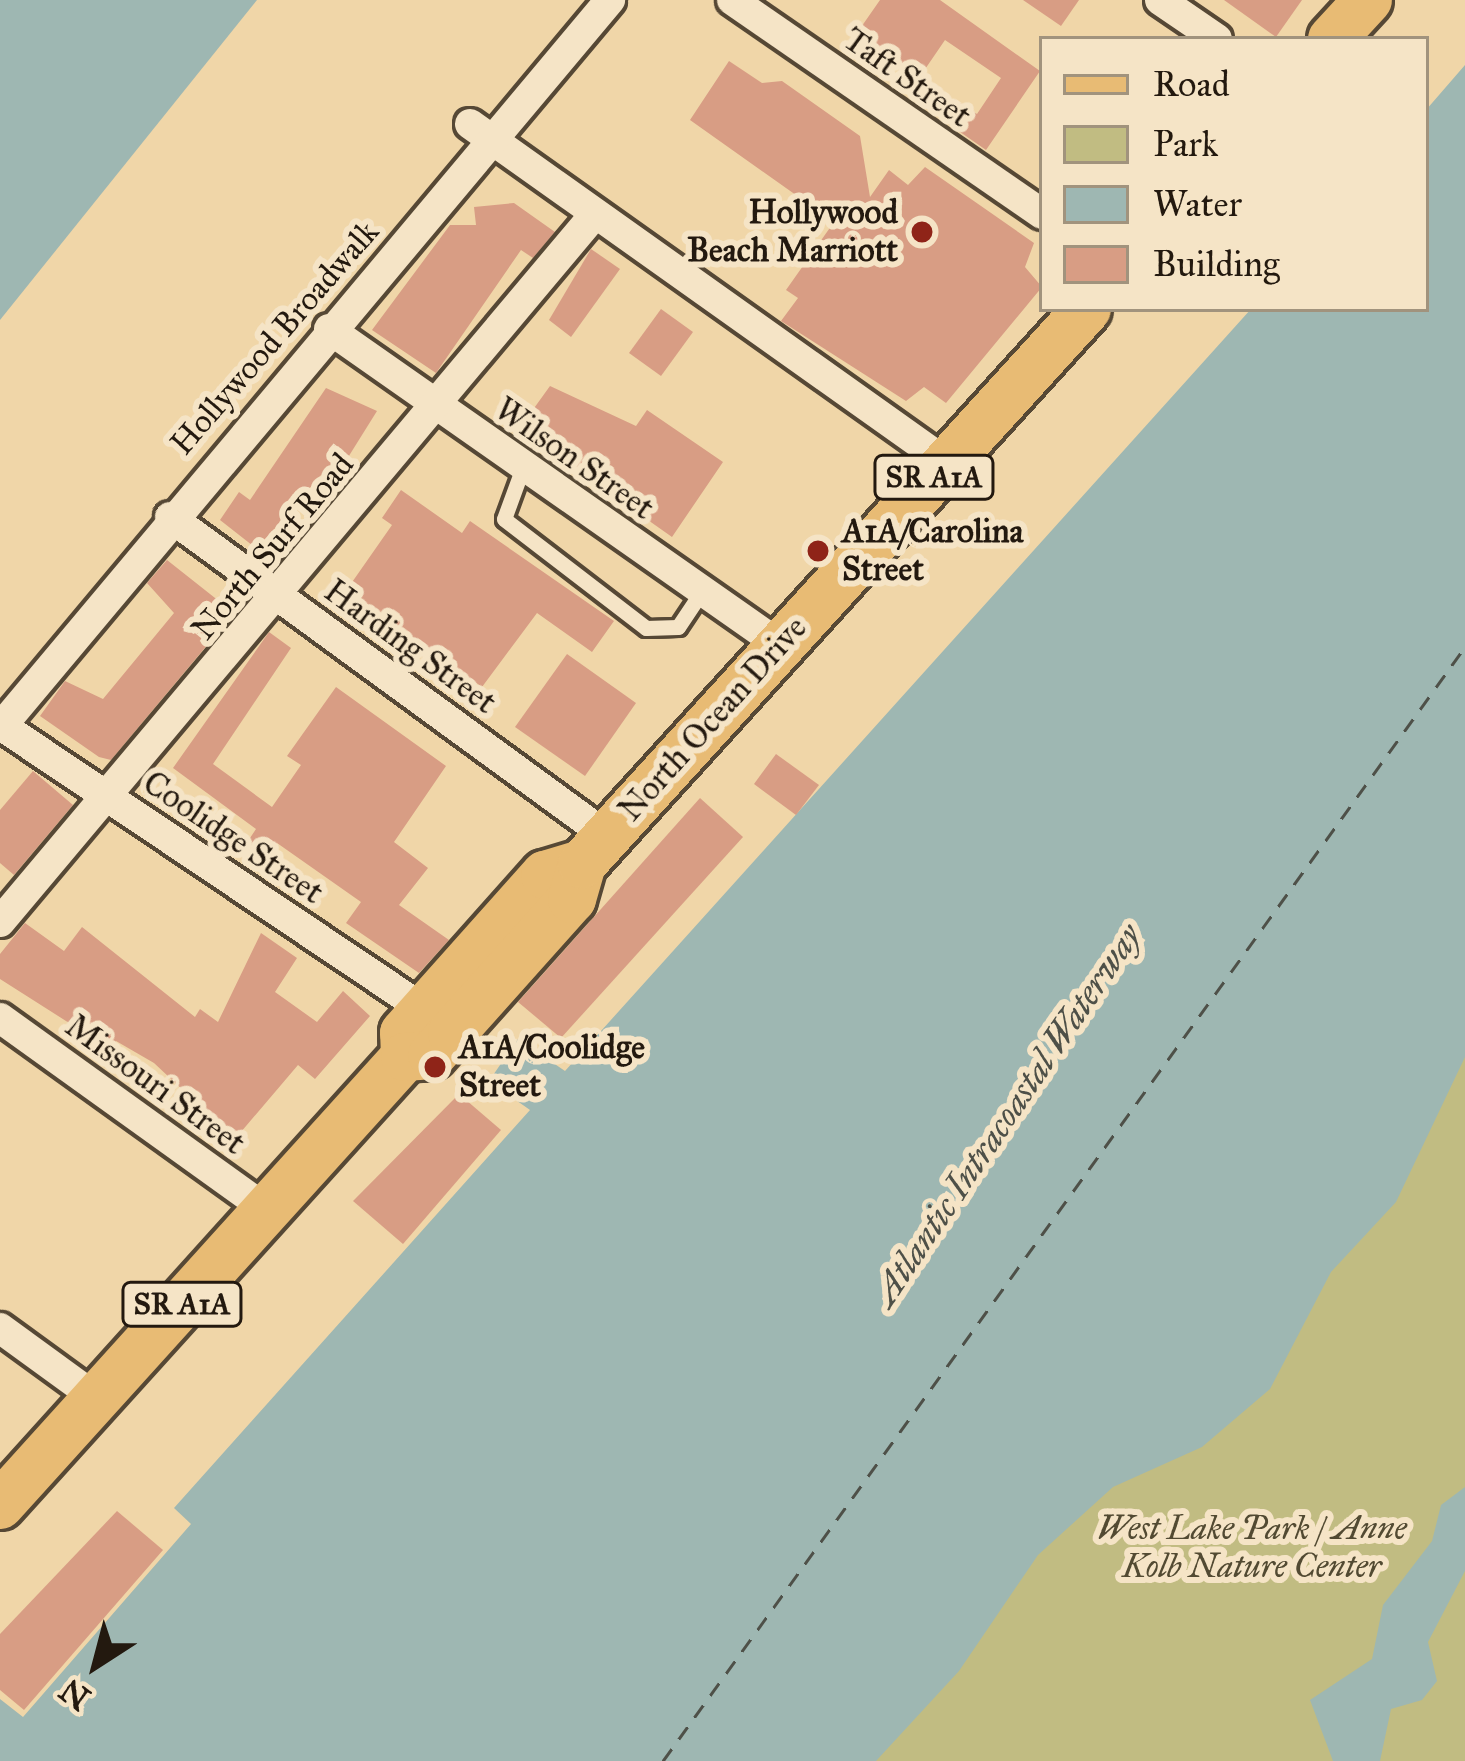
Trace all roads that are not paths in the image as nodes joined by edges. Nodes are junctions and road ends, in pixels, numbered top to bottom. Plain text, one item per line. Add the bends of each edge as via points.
1 (610, 0) edge
2 (732, 0) edge
3 (1160, 0) edge
4 (1368, 0) edge
5 (774, 11) edge
6 (1212, 36) edge
7 (1335, 36) edge
8 (483, 133) junction
9 (1039, 212) edge
10 (595, 214) junction
11 (1084, 312) edge
12 (328, 329) junction
13 (436, 407) junction
14 (947, 463) junction
15 (523, 467) junction
16 (170, 517) junction
17 (702, 591) junction
18 (281, 597) junction
19 (780, 646) junction
20 (1, 727) edge
21 (108, 797) junction
22 (594, 850) junction
23 (0, 922) edge
24 (425, 1010) junction
25 (0, 1018) edge
26 (405, 1057) junction
27 (269, 1210) junction
28 (2, 1335) edge
29 (96, 1398) junction
30 (0, 1504) edge

1 - 8 street, Hollywood Broadwalk
2 - 5 street, Taft Street
3 - 6 street
4 - 7 main road
5 - 9 street, Taft Street
8 - 10 street
8 - 12 street, Hollywood Broadwalk
10 - 13 street, North Surf Road
10 - 14 street
11 - 14 main road, North Ocean Drive / SR A1A
12 - 13 street, Wilson Street
12 - 16 street, Hollywood Broadwalk
13 - 15 street, Wilson Street
13 - 18 street, North Surf Road
14 - 19 main road, North Ocean Drive / SR A1A
15 - 17 street, Wilson Street
15 - 17 lane via 504,518 646,628 678,627
16 - 18 street, Harding Street
16 - 20 street, Hollywood Broadwalk
17 - 19 street, Wilson Street
18 - 21 street, North Surf Road
18 - 22 street, Harding Street
19 - 22 main road, North Ocean Drive / SR A1A
20 - 21 street, Coolidge Street
21 - 23 street, North Surf Road
21 - 24 street, Coolidge Street
22 - 24 main road, North Ocean Drive / SR A1A via 545,875
22 - 26 main road, North Ocean Drive / SR A1A via 572,899 432,1055
24 - 26 main road, North Ocean Drive / SR A1A via 404,1033
25 - 27 street, Missouri Street
26 - 27 main road, North Ocean Drive / SR A1A
27 - 29 main road, North Ocean Drive / SR A1A
28 - 29 street
29 - 30 main road, North Ocean Drive / SR A1A

